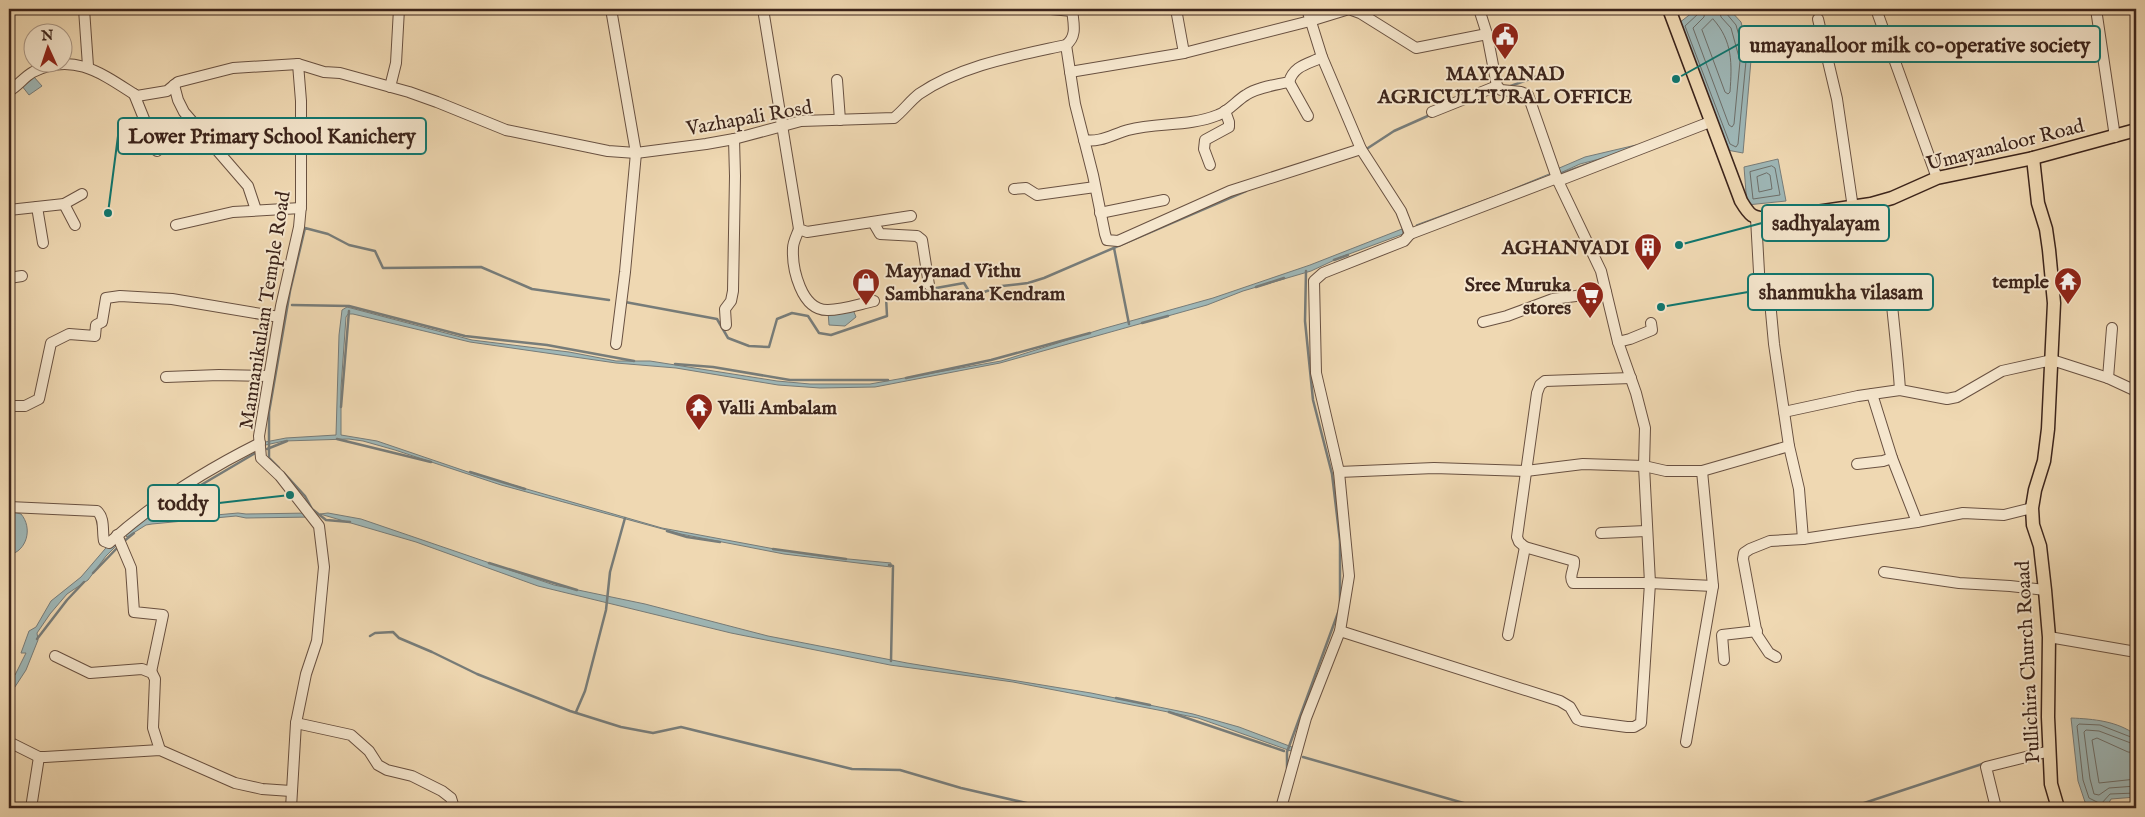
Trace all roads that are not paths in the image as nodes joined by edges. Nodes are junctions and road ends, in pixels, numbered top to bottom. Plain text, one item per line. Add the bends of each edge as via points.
1 (84, 9) edge
2 (399, 9) edge
3 (611, 9) edge
4 (763, 9) edge
5 (1051, 9) edge
6 (1176, 9) edge
7 (1307, 9) edge
8 (1479, 9) edge
9 (1669, 9) edge
10 (1876, 9) edge
11 (2096, 9) edge
12 (1072, 10) edge
13 (1818, 19) dead end
14 (1310, 21) junction
15 (1487, 34) junction
16 (1066, 45) junction
17 (1184, 53) junction
18 (1322, 57) junction
19 (298, 64) junction
20 (88, 66) junction
21 (1070, 72) junction
22 (837, 80) dead end
23 (1290, 82) junction
24 (174, 85) junction
25 (1497, 86) junction
26 (390, 87) junction
27 (9, 91) edge
28 (134, 94) junction
29 (1225, 111) junction
30 (1432, 112) dead end
31 (1308, 116) dead end
32 (840, 120) junction
33 (1710, 122) junction
34 (782, 127) junction
35 (2136, 130) edge
36 (2115, 136) junction
37 (734, 139) junction
38 (1084, 140) junction
39 (1361, 149) junction
40 (156, 151) dead end
41 (636, 153) junction
42 (2033, 158) junction
43 (1210, 165) dead end
44 (1556, 176) junction
45 (1937, 178) junction
46 (1095, 187) junction
47 (1014, 189) dead end
48 (82, 194) dead end
49 (1164, 200) dead end
50 (64, 204) junction
51 (37, 207) junction
52 (301, 208) junction
53 (1853, 208) junction
54 (15, 209) edge
55 (256, 210) junction
56 (1100, 213) junction
57 (911, 216) dead end
58 (1756, 218) junction
59 (873, 222) junction
60 (75, 225) dead end
61 (176, 225) dead end
62 (799, 229) junction
63 (1410, 234) junction
64 (43, 243) dead end
65 (22, 276) dead end
66 (9, 278) edge
67 (929, 285) dead end
68 (1760, 290) junction
69 (1606, 292) junction
70 (874, 301) dead end
71 (279, 317) junction
72 (1483, 322) dead end
73 (1651, 323) dead end
74 (726, 325) dead end
75 (2112, 328) dead end
76 (1618, 342) junction
77 (616, 344) dead end
78 (2052, 360) junction
79 (269, 376) junction
80 (166, 377) dead end
81 (1631, 378) junction
82 (2108, 378) junction
83 (1900, 390) junction
84 (2136, 392) edge
85 (1872, 394) junction
86 (9, 406) edge
87 (1784, 412) junction
88 (1789, 446) junction
89 (260, 450) junction
90 (1892, 458) junction
91 (1857, 464) dead end
92 (1644, 466) junction
93 (1526, 471) junction
94 (1702, 471) junction
95 (1338, 472) junction
96 (9, 507) edge
97 (2032, 508) junction
98 (1917, 522) junction
99 (1646, 531) junction
100 (1601, 533) dead end
101 (117, 535) junction
102 (1803, 539) junction
103 (1525, 547) junction
104 (1884, 572) dead end
105 (1650, 583) junction
106 (1713, 586) junction
107 (2045, 590) junction
108 (1340, 631) junction
109 (1757, 631) junction
110 (1508, 635) dead end
111 (2049, 637) junction
112 (2136, 652) edge
113 (55, 656) dead end
114 (1776, 657) dead end
115 (1724, 660) dead end
116 (151, 672) junction
117 (296, 723) junction
118 (9, 742) edge
119 (1686, 742) dead end
120 (160, 750) junction
121 (2050, 751) junction
122 (39, 757) junction
123 (291, 790) junction
124 (31, 808) edge
125 (291, 808) edge
126 (454, 808) edge
127 (1281, 808) edge
128 (1996, 808) edge
129 (2058, 808) edge

1 - 20 street
2 - 26 street via 396,63
3 - 41 street
4 - 34 street
5 - 12 street
6 - 17 street
7 - 14 street
8 - 15 street
9 - 33 main road
10 - 45 street
11 - 36 street
12 - 16 street via 1074,33
13 - 53 street via 1837,99
14 - 15 street via 1342,10 1355,10 1416,48
14 - 17 street
14 - 18 street
15 - 25 street
16 - 21 street
16 - 32 street, Vazhapali Rosd via 1001,59 947,78 918,95 894,118
17 - 21 street
18 - 23 street via 1300,66 1292,73
18 - 39 street
19 - 24 street via 232,68
19 - 26 street
19 - 52 street, Mannanikulam Temple Road
20 - 27 street via 51,66 33,72
20 - 28 street
21 - 38 street
22 - 32 street
23 - 29 street via 1251,92
23 - 31 street
24 - 28 street via 167,91
24 - 55 street via 184,112 248,186
25 - 30 street
25 - 44 street via 1501,90 1528,95
26 - 41 street, Vazhapali Rosd via 506,130 592,149
28 - 40 street
29 - 38 street via 1184,124 1132,129 1095,141
29 - 43 street via 1229,127 1205,140 1204,149
32 - 34 street, Vazhapali Rosd via 801,121
33 - 44 street
33 - 58 main road via 1741,201
34 - 37 street, Vazhapali Rosd
34 - 62 street
35 - 36 main road, Umayanaloor Road
36 - 42 main road, Umayanaloor Road
37 - 41 street, Vazhapali Rosd
37 - 74 street via 733,292 725,309
38 - 46 street
39 - 56 street via 1230,191 1118,241 1107,240
39 - 63 street via 1401,211
41 - 77 street
42 - 45 main road, Umayanaloor Road
42 - 78 main road, Pullichira Church Roaad via 2038,203 2046,229 2054,303
44 - 63 street
44 - 69 street via 1598,264
45 - 53 main road, Umayanaloor Road via 1892,198
46 - 47 street via 1036,195 1026,188
46 - 56 street
48 - 50 street
49 - 56 street
50 - 51 street
50 - 60 street
51 - 54 street
51 - 64 street
52 - 55 street
52 - 71 street, Mannanikulam Temple Road
53 - 58 main road, Umayanaloor Road
55 - 61 street
57 - 59 street
58 - 68 street
59 - 62 street via 807,232
59 - 67 street via 880,234 917,236 922,240
62 - 70 street via 792,246 796,277 811,302 827,310
63 - 95 street via 1404,241 1323,272 1314,281 1316,373
65 - 66 street
68 - 83 street via 1831,284 1850,294 1890,295
68 - 87 street via 1770,302
69 - 72 street via 1554,299
69 - 76 street
71 - 79 street, Mannanikulam Temple Road
71 - 86 street via 172,299 106,298 102,322 96,326 95,336 69,334 51,342 39,400 25,406
73 - 76 street via 1652,330
75 - 82 street
76 - 81 street
78 - 82 street
78 - 83 street via 2002,372 1947,399
78 - 97 main road, Pullichira Church Roaad via 2044,461 2034,490
79 - 80 street
79 - 89 street, Mannanikulam Temple Road via 259,436
81 - 92 street via 1645,428
81 - 93 street via 1545,380 1537,393
82 - 84 street
83 - 85 street
85 - 87 street
85 - 90 street
87 - 88 street
88 - 94 street
88 - 102 street via 1799,489
89 - 101 street via 233,457 165,498
89 - 117 street via 319,526 324,566 317,641
90 - 91 street
90 - 98 street
92 - 93 street via 1583,464
92 - 94 street via 1666,471
92 - 99 street
93 - 95 street via 1434,468
93 - 103 street via 1517,537
94 - 106 street
95 - 108 street via 1349,569
96 - 101 street via 97,511 103,521 104,541 109,543
97 - 98 street via 2004,515 1963,513
97 - 107 main road, Pullichira Church Roaad
98 - 102 street
99 - 100 street
99 - 105 street
101 - 116 street via 130,568 134,612 163,615
102 - 109 street via 1761,543 1744,553
103 - 105 street via 1574,561 1573,583
103 - 110 street
104 - 107 street via 1959,583
105 - 106 street
105 - 108 street via 1642,717 1634,727 1577,719 1570,707 1560,701
106 - 119 street
107 - 111 main road, Pullichira Church Roaad
108 - 127 street via 1306,718
109 - 114 street via 1768,653
109 - 115 street via 1722,635
111 - 112 street
111 - 121 main road, Pullichira Church Roaad
113 - 116 street via 90,673 142,669
116 - 120 street via 155,680 154,728
117 - 123 street
117 - 126 street via 351,734 378,765 412,776 442,791 451,798
118 - 122 street
120 - 122 street
120 - 123 street via 235,783 262,789
121 - 128 street via 1986,766
121 - 129 main road, Pullichira Church Roaad via 2051,784
122 - 124 street
123 - 125 street

